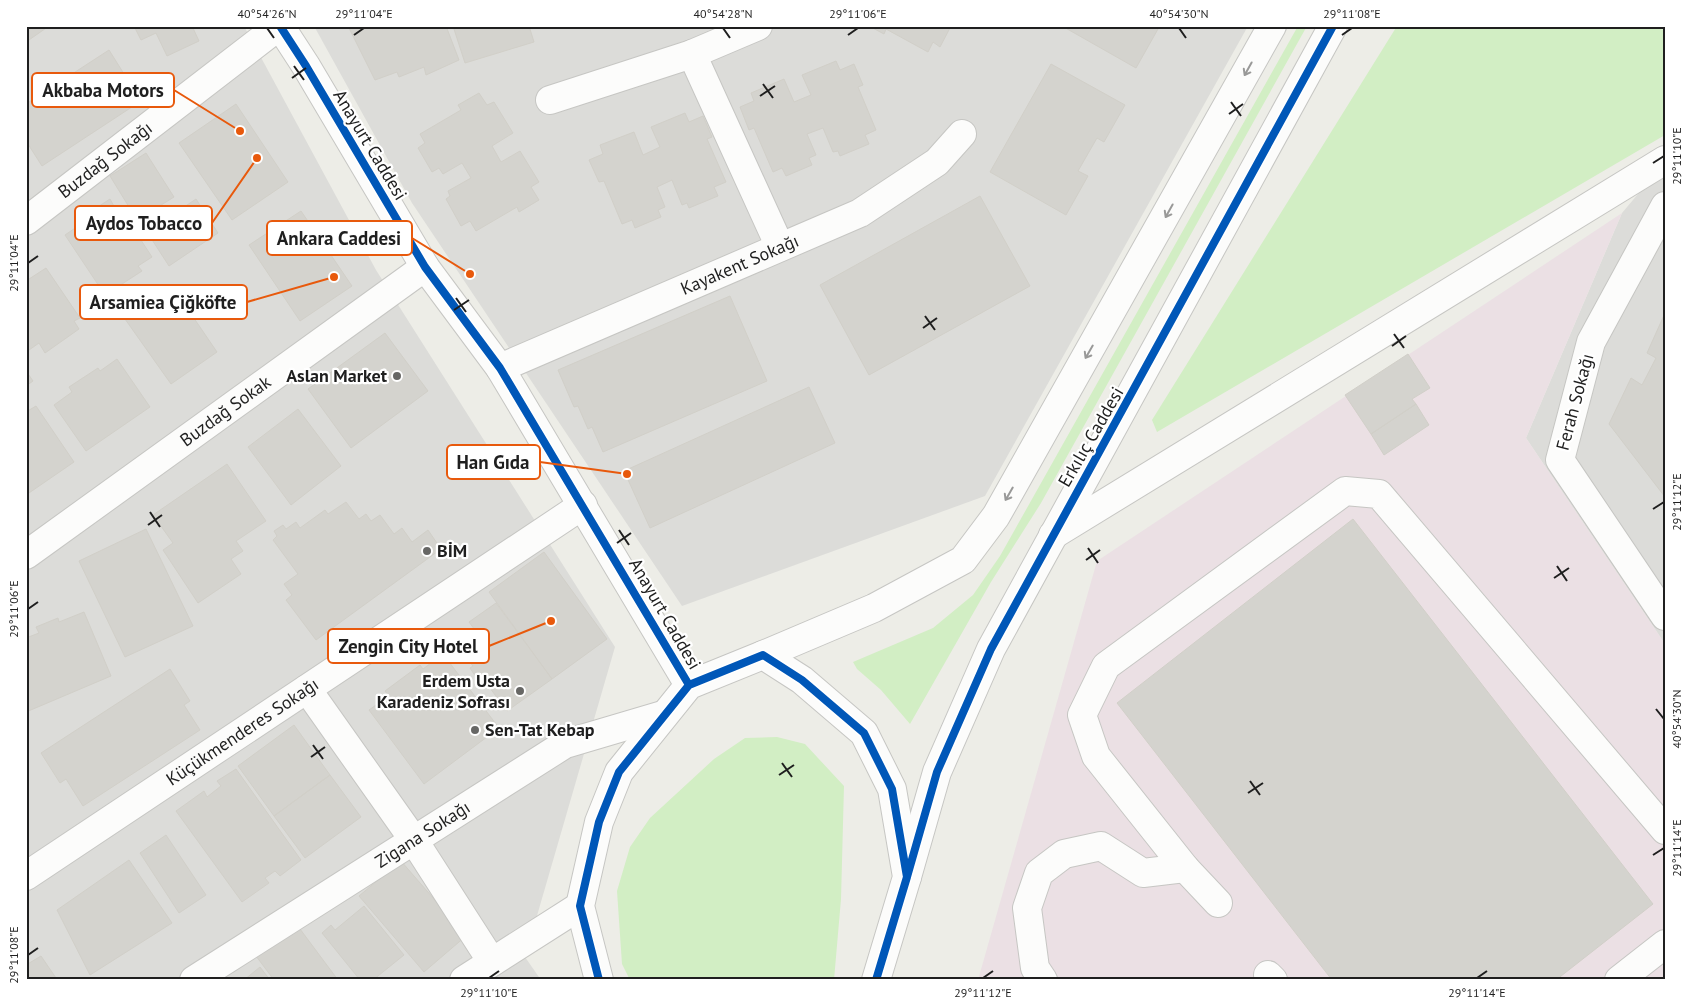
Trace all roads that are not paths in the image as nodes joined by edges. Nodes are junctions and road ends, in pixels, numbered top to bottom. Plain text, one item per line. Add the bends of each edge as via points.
1 (279, 26) edge
2 (758, 26) edge
3 (1272, 26) edge
4 (1333, 26) edge
5 (692, 54) junction
6 (550, 100) dead end
7 (962, 134) dead end
8 (1665, 160) edge
9 (1665, 206) edge
10 (26, 221) edge
11 (780, 247) junction
12 (424, 267) junction
13 (500, 368) junction
14 (583, 504) junction
15 (1052, 536) junction
16 (26, 554) edge
17 (1665, 616) edge
18 (763, 655) junction
19 (689, 685) junction
20 (307, 689) junction
21 (663, 715) junction
22 (1665, 830) edge
23 (413, 839) junction
24 (1184, 868) junction
25 (26, 876) edge
26 (907, 877) junction
27 (1218, 903) dead end
28 (580, 906) junction
29 (1665, 944) edge
30 (492, 962) junction
31 (194, 980) edge
32 (464, 980) edge
33 (599, 980) edge
34 (876, 980) edge
35 (1043, 980) edge
36 (1619, 980) edge

1 - 10 street, Buzdağ Sokağı
1 - 12 street, Anayurt Caddesi via 306,66
2 - 5 street
3 -> 18 street via 996,516 963,560 874,608
4 - 15 street, Erkılıç Caddesi
5 - 6 street
5 - 11 street
7 - 11 street, Kayakent Sokağı via 937,162 860,213
8 - 15 street
9 - 17 street, Ferah Sokağı via 1591,342 1560,460
11 - 13 street, Kayakent Sokağı
12 - 13 street, Anayurt Caddesi
12 - 16 street, Buzdağ Sokak
13 - 14 street, Anayurt Caddesi
14 - 19 street, Anayurt Caddesi
14 - 20 street, Küçükmenderes Sokağı
15 - 26 street, Erkılıç Caddesi via 991,649 937,772
18 - 19 street
18 - 26 street, Erkılıç Caddesi via 802,680 864,732 892,788
19 - 21 street
20 - 23 street
20 - 25 street, Küçükmenderes Sokağı
21 - 23 street, Zigana Sokağı via 566,744
21 - 28 street via 619,772 599,822
22 - 24 street via 1378,494 1345,491 1106,666 1082,715 1096,756
23 - 30 street
23 - 31 street, Zigana Sokağı
24 - 27 street
24 - 35 street via 1143,873 1101,846 1064,854 1039,873 1027,908 1034,968
26 - 34 street, Erkılıç Caddesi
28 - 30 street
28 - 33 street
29 - 36 street
30 - 32 street

